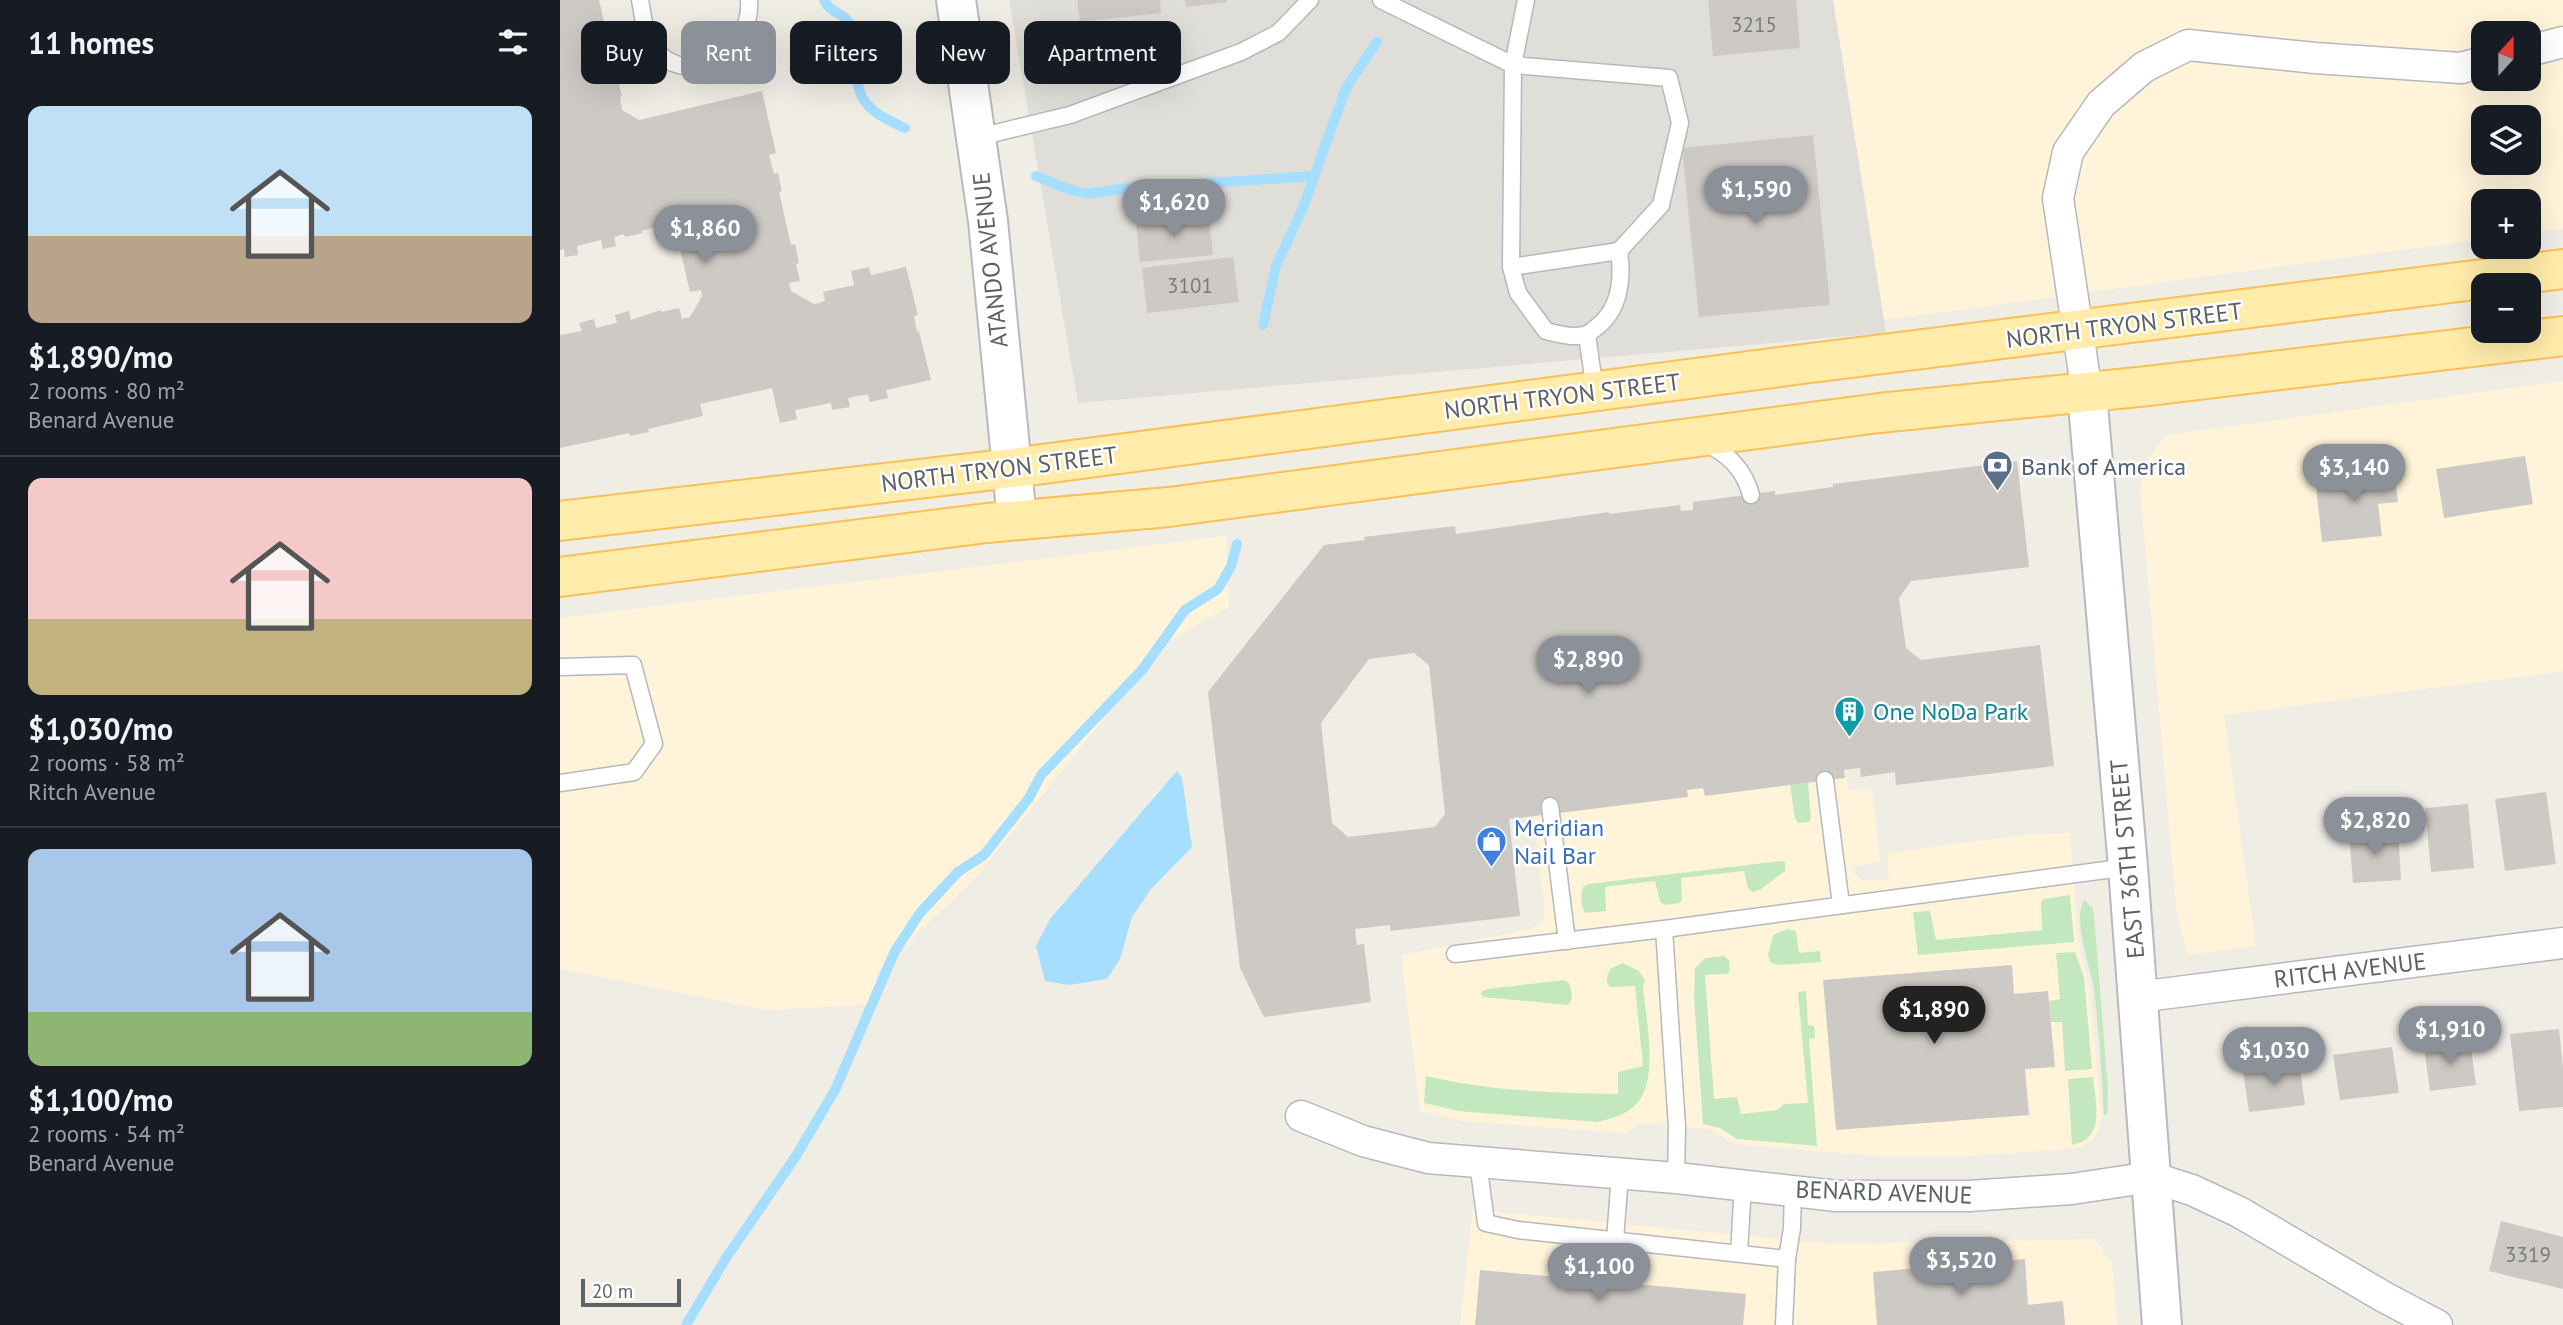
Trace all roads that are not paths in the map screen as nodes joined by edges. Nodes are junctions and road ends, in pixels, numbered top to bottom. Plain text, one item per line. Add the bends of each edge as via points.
1 (640, 0) edge
2 (749, 0) edge
3 (956, 0) edge
4 (1310, 0) edge
5 (1381, 0) edge
6 (1526, 0) edge
7 (2563, 42) edge
8 (2541, 48) edge
9 (1513, 65) junction
10 (2471, 65) edge
11 (975, 138) junction
12 (1619, 251) junction
13 (1511, 267) junction
14 (2563, 269) edge
15 (2078, 330) junction
16 (1587, 335) junction
17 (2563, 336) edge
18 (1595, 392) junction
19 (2087, 393) junction
20 (1689, 438) junction
21 (1012, 468) junction
22 (1751, 495) dead end
23 (1017, 520) junction
24 (560, 521) edge
25 (560, 577) edge
26 (560, 667) edge
27 (1825, 780) dead end
28 (560, 783) edge
29 (1550, 806) dead end
30 (2129, 867) junction
31 (1841, 905) junction
32 (1664, 929) junction
33 (1567, 941) junction
34 (2563, 943) edge
35 (1455, 954) dead end
36 (2138, 997) junction
37 (1301, 1116) dead end
38 (1478, 1162) junction
39 (1620, 1174) junction
40 (2151, 1177) junction
41 (1676, 1178) junction
42 (1744, 1185) junction
43 (1793, 1191) junction
44 (1615, 1240) junction
45 (1738, 1253) junction
46 (1787, 1259) junction
47 (1784, 1325) edge
48 (2162, 1325) edge
49 (2437, 1325) edge

1 - 2 lane via 651,45 675,63 690,66 722,57 737,45 746,27
3 - 11 street, ATANDO AVENUE
4 - 11 lane via 1278,33 1241,52 1070,115
5 - 9 lane
6 - 9 lane
7 - 8 street
9 - 12 lane via 1670,78 1680,123 1661,205
9 - 13 lane
10 - 15 street via 2315,58 2188,45 2144,67 2101,104 2068,152 2058,198
11 - 21 street, ATANDO AVENUE via 988,221
12 - 13 lane
12 - 16 lane via 1618,297 1605,320
13 - 16 lane via 1518,293 1546,331
14 - 15 main road, NORTH TRYON STREET
15 - 18 main road, NORTH TRYON STREET
15 - 19 street
16 - 18 lane
17 - 19 main road
18 - 21 main road, NORTH TRYON STREET
19 - 20 main road
19 - 30 street, EAST 36TH STREET
20 - 22 lane via 1725,454 1740,468
20 - 23 main road via 1169,507
21 - 23 street, ATANDO AVENUE
21 - 24 main road, NORTH TRYON STREET
23 - 25 main road
26 - 28 lane via 633,665 654,744 634,772
27 - 31 lane
29 - 33 lane
30 - 31 lane
30 - 36 street, EAST 36TH STREET
31 - 32 lane
32 - 33 lane
32 - 41 lane
33 - 35 lane
34 - 36 street, RITCH AVENUE
36 - 40 street, EAST 36TH STREET
37 - 38 street, BENARD AVENUE via 1363,1141 1428,1158
38 - 39 street, BENARD AVENUE
38 - 44 lane via 1486,1223
39 - 41 street, BENARD AVENUE
39 - 44 lane
40 - 43 street, BENARD AVENUE via 2072,1189 1969,1196 1836,1196
40 - 48 street, EAST 36TH STREET
40 - 49 street, BENARD AVENUE via 2239,1212
41 - 42 street, BENARD AVENUE
42 - 43 street, BENARD AVENUE
42 - 45 lane
43 - 46 lane
44 - 45 lane
45 - 46 lane
46 - 47 lane

